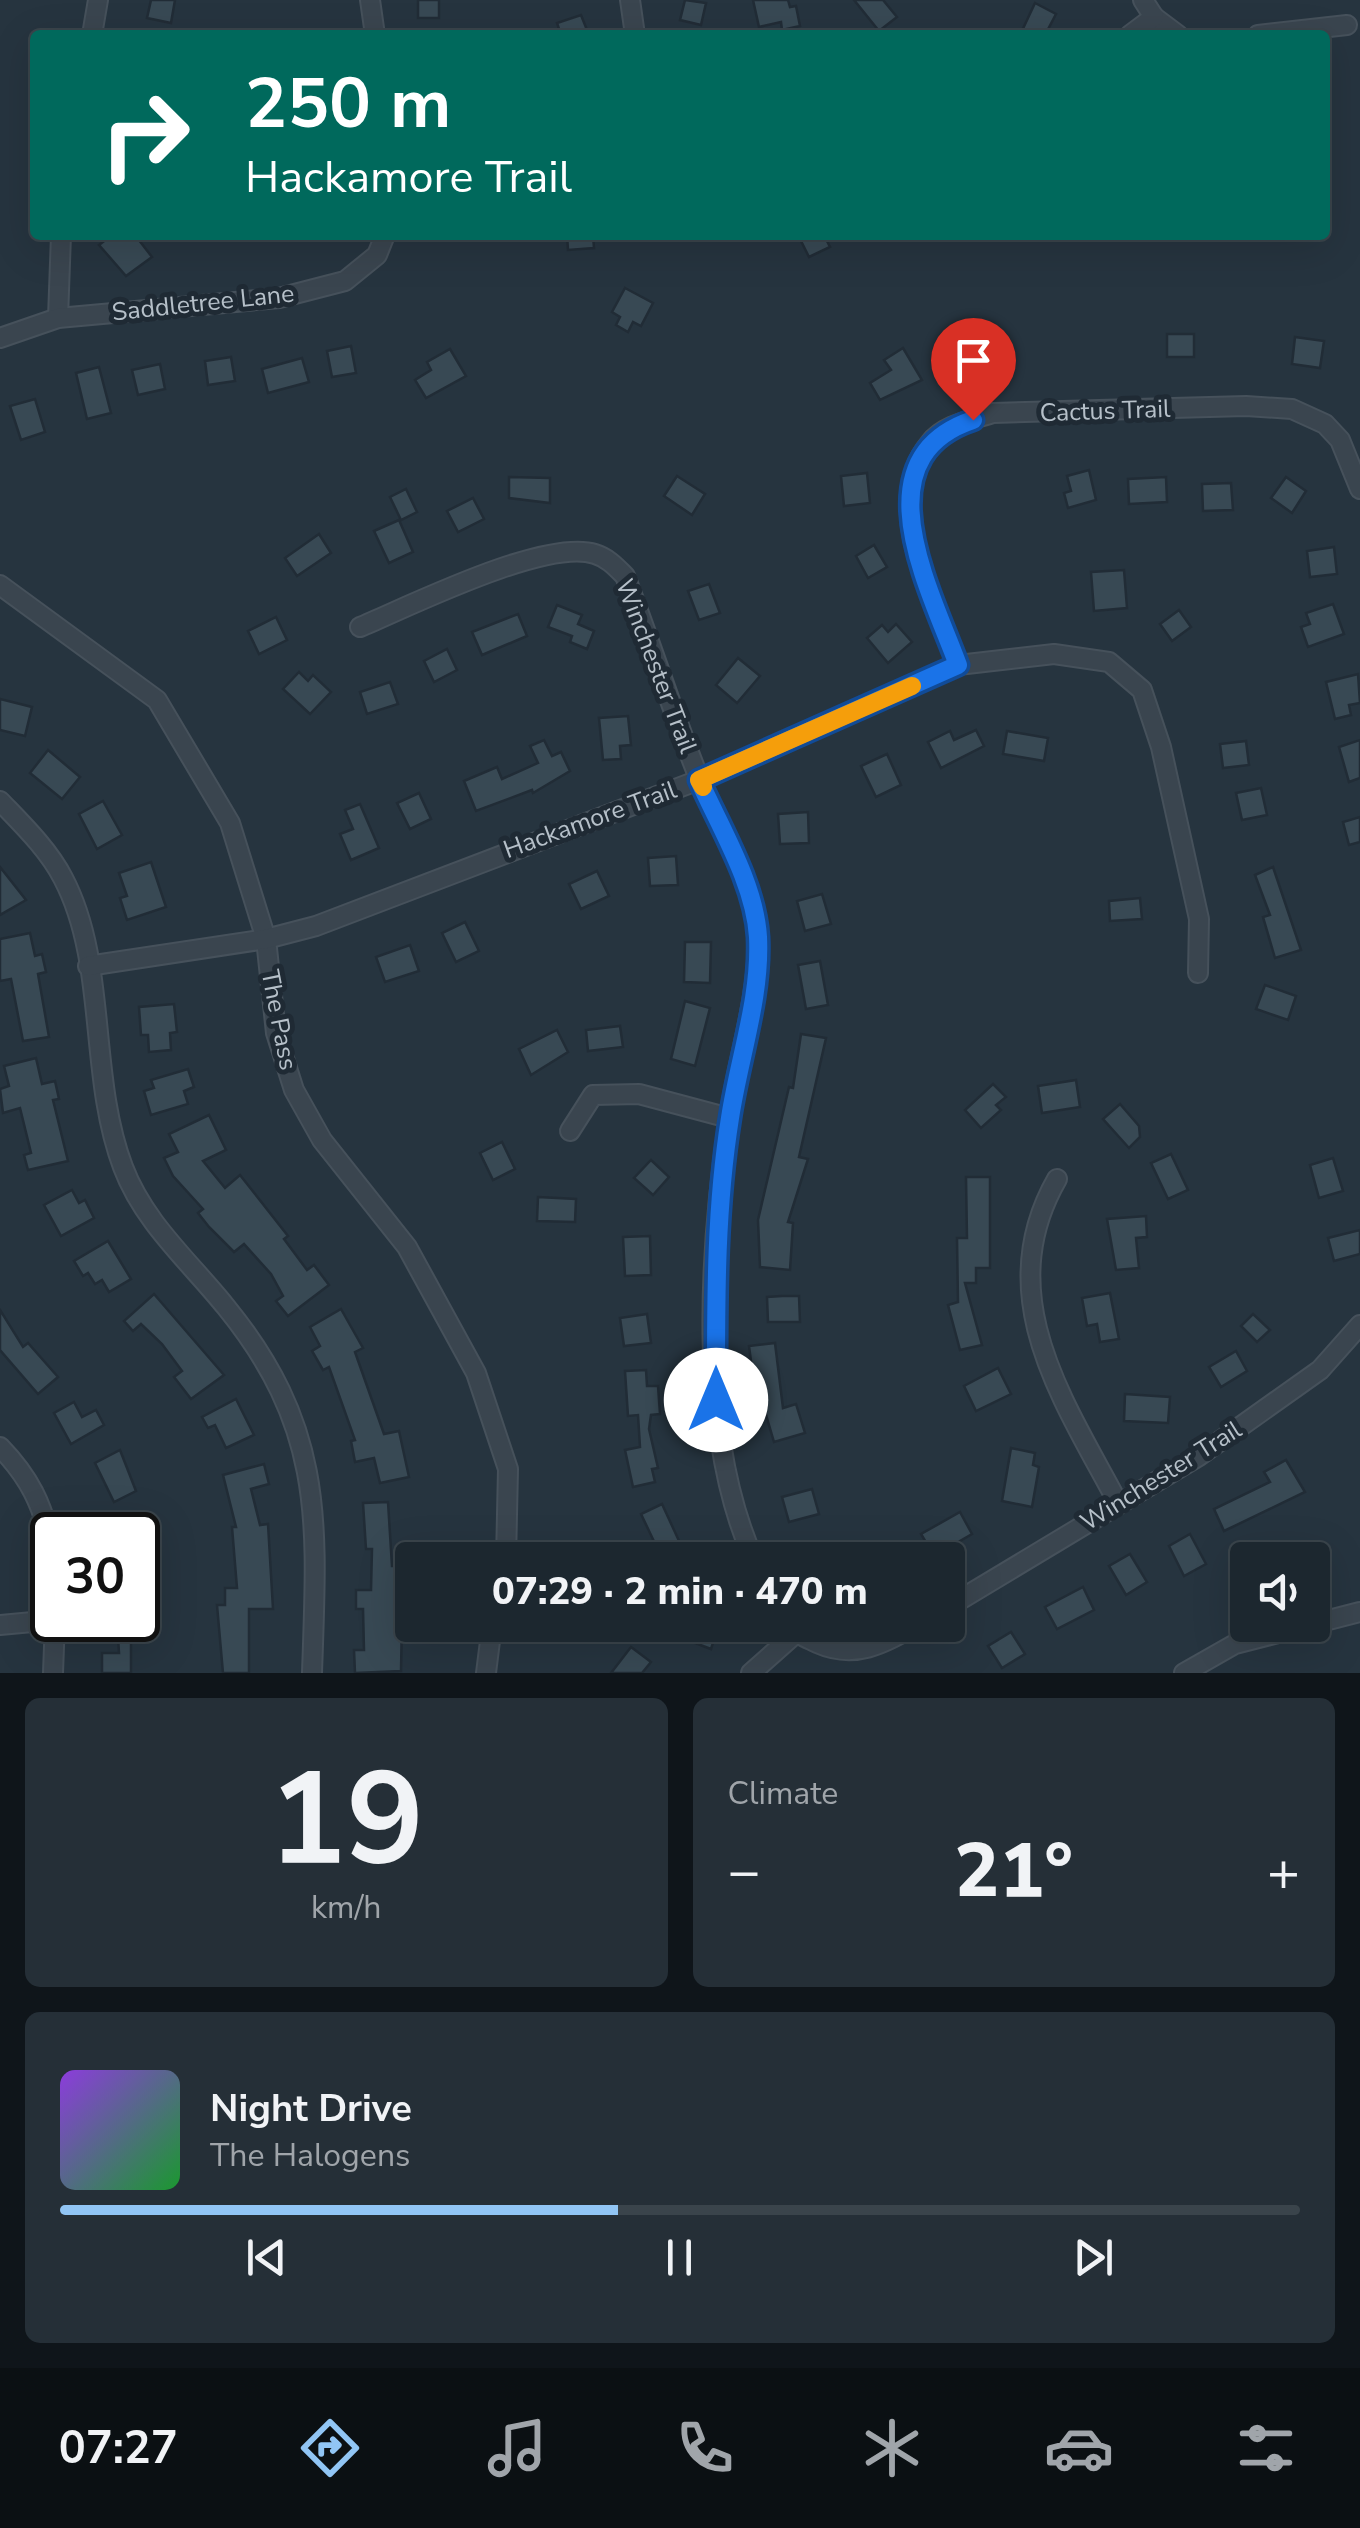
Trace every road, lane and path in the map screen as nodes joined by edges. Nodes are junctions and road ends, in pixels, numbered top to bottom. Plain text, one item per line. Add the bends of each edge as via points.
1 (98, 0) edge
2 (370, 0) edge
3 (630, 0) edge
4 (1143, 0) edge
5 (1154, 17) junction
6 (1348, 25) dead end
7 (93, 30) edge
8 (374, 30) edge
9 (634, 30) edge
10 (1137, 30) edge
11 (1171, 30) edge
12 (1303, 30) edge
13 (60, 240) edge
14 (383, 240) edge
15 (58, 318) junction
16 (0, 338) edge
17 (1360, 488) edge
18 (0, 585) edge
19 (360, 627) dead end
20 (958, 665) junction
21 (699, 780) junction
22 (0, 801) edge
23 (266, 939) junction
24 (88, 966) junction
25 (1198, 973) dead end
26 (730, 1118) junction
27 (570, 1131) dead end
28 (1057, 1179) dead end
29 (1360, 1325) edge
30 (0, 1447) edge
31 (1118, 1503) junction
32 (44, 1512) edge
33 (506, 1542) edge
34 (749, 1542) edge
35 (965, 1597) edge
36 (1360, 1612) edge
37 (30, 1622) edge
38 (0, 1624) edge
39 (54, 1642) edge
40 (490, 1642) edge
41 (781, 1642) edge
42 (818, 1642) edge
43 (886, 1642) edge
44 (53, 1673) edge
45 (312, 1673) edge
46 (486, 1673) edge
47 (751, 1673) edge
48 (1184, 1673) edge

1 - 7 street
2 - 8 street
3 - 9 street
4 - 5 street
5 - 10 street
5 - 11 street
6 - 12 street
13 - 15 street
14 - 15 street, Saddletree Lane via 376,255 344,282 280,298
15 - 16 street, Saddletree Lane
17 - 20 street, Cactus Trail via 1340,440 1325,424 1292,409 992,414 954,426 931,440 917,464 910,501 912,537
18 - 23 street, The Pass via 157,700 230,823
19 - 21 street, Winchester Trail via 550,552 592,552 610,560 626,576
20 - 21 street, Hackamore Trail
20 - 25 street, Hackamore Trail via 1054,654 1108,662 1142,690 1199,919
21 - 23 street, Hackamore Trail
21 - 26 street, Winchester Trail via 742,878 758,934 756,989
22 - 24 street via 62,876 80,918
23 - 24 street, Hackamore Trail
23 - 33 street, The Pass via 276,1033 294,1090 322,1140 407,1248 476,1373 508,1469
24 - 45 street via 104,1103 124,1169 158,1230 276,1377 303,1442 317,1534
26 - 27 street via 639,1094 593,1096
26 - 34 street, Winchester Trail via 716,1252 716,1400
28 - 31 street via 1041,1206 1033,1248 1032,1311 1046,1366
29 - 31 street, Winchester Trail via 1320,1370 1199,1456
30 - 32 street via 27,1474
31 - 35 street, Winchester Trail
36 - 48 street via 1235,1644
37 - 38 street
39 - 44 street
40 - 46 street
41 - 47 street
42 - 43 street via 836,1651

